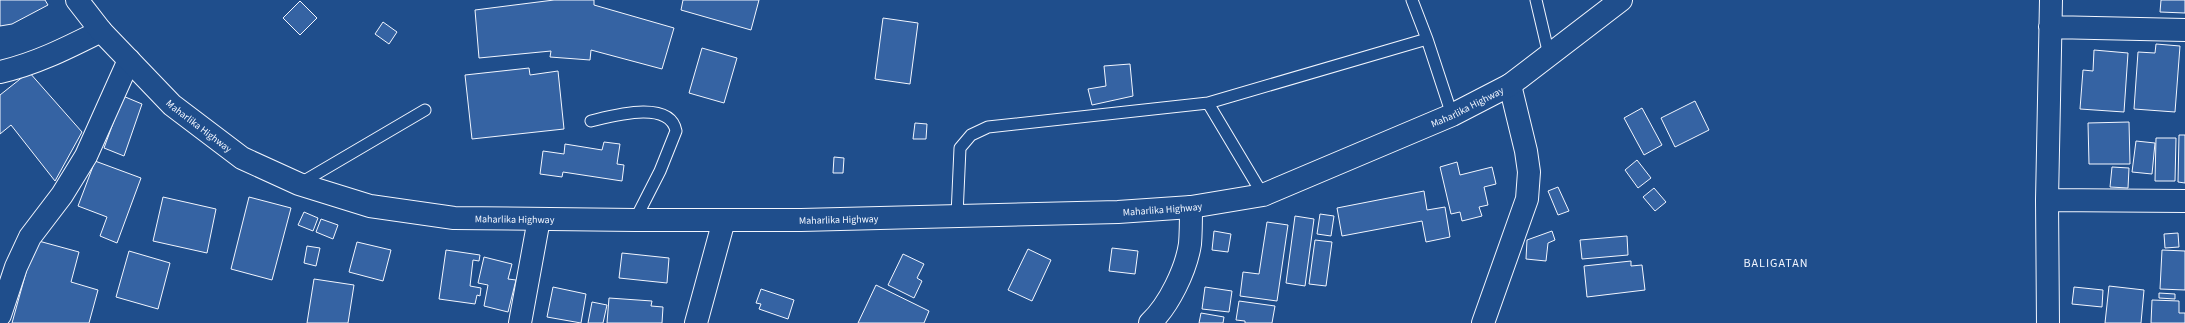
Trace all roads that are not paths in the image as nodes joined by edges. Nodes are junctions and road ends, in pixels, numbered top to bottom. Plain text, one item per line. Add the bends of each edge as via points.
1 (77, 0) edge
2 (1412, 0) edge
3 (1536, 0) edge
4 (1621, 0) edge
5 (2051, 0) edge
6 (2050, 27) junction
7 (2185, 30) edge
8 (101, 31) junction
9 (1427, 39) junction
10 (1549, 55) junction
11 (129, 60) junction
12 (0, 72) edge
13 (1510, 85) junction
14 (1208, 103) junction
15 (425, 110) dead end
16 (1452, 115) junction
17 (591, 121) dead end
18 (299, 184) junction
19 (1263, 195) junction
20 (2047, 200) junction
21 (2185, 201) edge
22 (1191, 207) junction
23 (957, 216) junction
24 (539, 219) junction
25 (635, 220) junction
26 (724, 220) junction
27 (1177, 284) junction
28 (0, 315) edge
29 (520, 323) edge
30 (696, 323) edge
31 (1150, 323) edge
32 (1174, 323) edge
33 (1483, 323) edge
34 (2048, 323) edge

1 - 8 main road, Maharlika Highway
2 - 9 lane
3 - 10 lane
4 - 10 main road, Maharlika Highway
5 - 6 main road
6 - 7 main road
6 - 20 main road
8 - 11 main road, Maharlika Highway
8 - 12 main road via 59,52
9 - 14 lane
9 - 16 lane
10 - 13 main road, Maharlika Highway
11 - 18 main road, Maharlika Highway via 172,105 220,142 242,158
11 - 28 main road via 86,156 62,195 30,237 16,267
13 - 16 main road, Maharlika Highway
13 - 33 main road via 1526,151 1527,200
14 - 19 lane
14 - 23 lane via 988,127 971,135 960,148
15 - 18 lane
16 - 19 main road, Maharlika Highway
17 - 25 lane via 643,112 664,116 675,126 676,131 660,171
18 - 24 main road, Maharlika Highway via 370,206 454,218
19 - 22 main road, Maharlika Highway
20 - 21 main road
20 - 34 main road
22 - 23 main road, Maharlika Highway via 1118,212
22 - 27 main road via 1190,245
23 - 26 main road, Maharlika Highway
24 - 25 main road, Maharlika Highway
24 - 29 main road
25 - 26 main road, Maharlika Highway
26 - 30 main road
27 - 31 main road via 1160,314
27 - 32 main road

